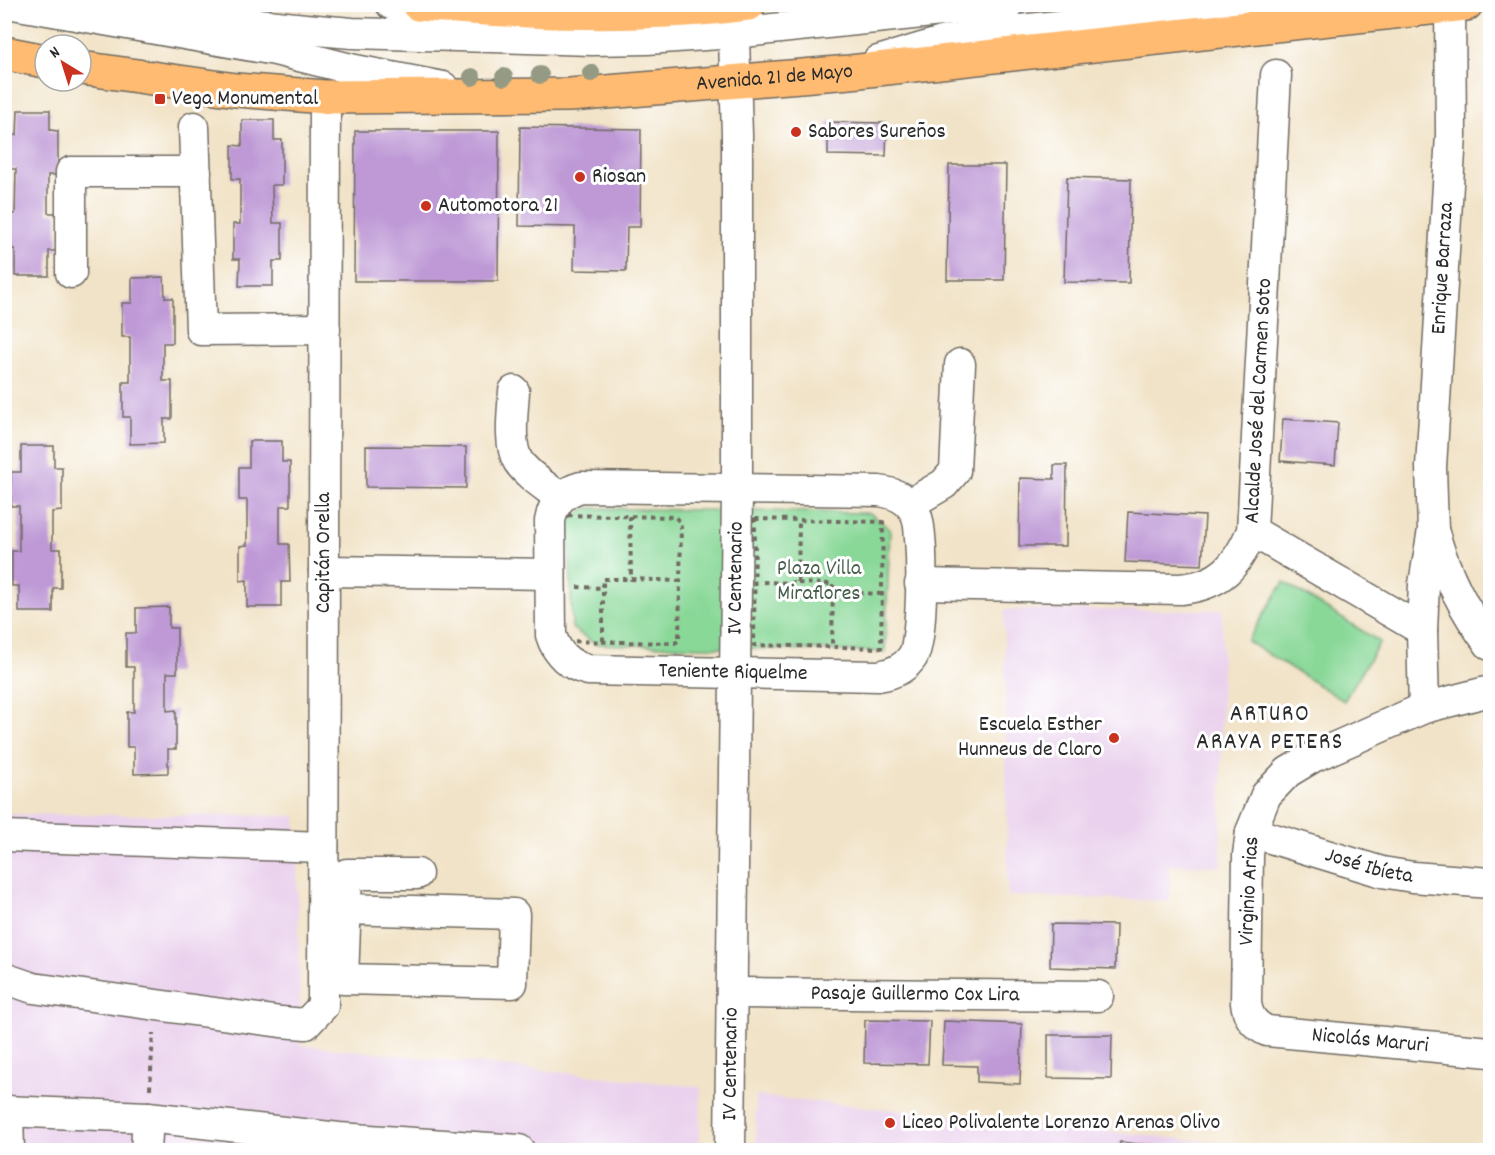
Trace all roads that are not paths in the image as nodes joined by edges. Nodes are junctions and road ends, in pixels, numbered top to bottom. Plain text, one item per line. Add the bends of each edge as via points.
1 (13, 4) edge
2 (144, 4) edge
3 (391, 4) edge
4 (418, 4) edge
5 (1008, 4) edge
6 (1265, 4) edge
7 (1455, 5) edge
8 (739, 15) edge
9 (531, 39) junction
10 (4, 53) edge
11 (33, 59) edge
12 (93, 70) edge
13 (850, 72) junction
14 (1276, 75) dead end
15 (735, 82) junction
16 (489, 95) junction
17 (325, 97) junction
18 (194, 127) dead end
19 (196, 172) junction
20 (71, 273) dead end
21 (325, 329) junction
22 (960, 364) dead end
23 (514, 392) dead end
24 (737, 489) junction
25 (560, 498) junction
26 (910, 504) junction
27 (1433, 530) junction
28 (1252, 531) junction
29 (324, 572) junction
30 (549, 574) junction
31 (920, 584) junction
32 (1422, 630) junction
33 (1491, 645) edge
34 (736, 673) junction
35 (1491, 692) edge
36 (1424, 708) junction
37 (1251, 832) junction
38 (4, 836) edge
39 (323, 847) junction
40 (417, 874) dead end
41 (1491, 883) edge
42 (334, 909) junction
43 (4, 978) edge
44 (732, 993) junction
45 (1098, 996) dead end
46 (1253, 1022) joint
47 (1491, 1052) edge
48 (6, 1111) edge
49 (148, 1117) junction
50 (248, 1139) edge
51 (339, 1144) edge
52 (448, 1148) edge
53 (9, 1150) edge
54 (146, 1150) edge
55 (519, 1150) edge
56 (730, 1150) edge

1 - 16 street via 275,50 355,70
2 - 9 street via 306,29
3 - 9 street
4 - 8 main road via 474,9
5 - 8 street
6 - 13 street via 945,41
7 - 13 main road, Avenida 21 de Mayo
7 - 27 street, Enrique Barraza via 1431,467
8 - 9 street via 647,39
8 - 15 street, IV Centenario
10 - 11 main road
12 - 17 main road, Avenida 21 de Mayo via 236,90
13 - 15 main road, Avenida 21 de Mayo
14 - 28 street, Alcalde José del Carmen Soto
15 - 16 main road, Avenida 21 de Mayo via 570,95
15 - 24 street, IV Centenario
16 - 17 main road, Avenida 21 de Mayo
17 - 21 street, Capitán Orella
18 - 19 street
19 - 20 street via 71,172
19 - 21 street via 201,330
21 - 29 street, Capitán Orella
22 - 26 street via 955,471 944,484
23 - 25 street via 512,441 516,456 524,468
24 - 25 street via 581,487
24 - 26 street via 879,491 890,492
24 - 34 street, IV Centenario
25 - 30 street, Teniente Riquelme via 551,512
26 - 31 street, Teniente Riquelme via 919,522
27 - 32 street, Enrique Barraza via 1424,584
27 - 33 street, Enrique Barraza via 1450,580
28 - 31 street via 1225,573 1197,588
28 - 32 street, Alcalde José del Carmen Soto
29 - 30 street
29 - 39 street, Capitán Orella
30 - 34 street, Teniente Riquelme via 551,635 569,663 588,670
31 - 34 street, Teniente Riquelme via 917,646 913,656 898,670 878,676
32 - 36 street, Enrique Barraza
34 - 44 street, IV Centenario
35 - 36 street, Virginio Arias
36 - 37 street, Virginio Arias via 1288,772 1266,795
37 - 41 street, José Ibíeta via 1382,872
37 - 46 street, Virginio Arias via 1246,1003
38 - 39 street
39 - 42 street, Capitán Orella
40 - 42 street via 346,874
42 - 42 street via 514,914 512,983 343,978
42 - 43 street, Capitán Orella via 323,1006 306,1024 33,988
44 - 45 street, Pasaje Guillermo Cox Lira
44 - 56 street, IV Centenario
46 - 47 street, Nicolás Maruri via 1267,1031
48 - 49 street
48 - 53 street
49 - 50 street
49 - 54 street
50 - 51 street
51 - 52 street
52 - 55 street

